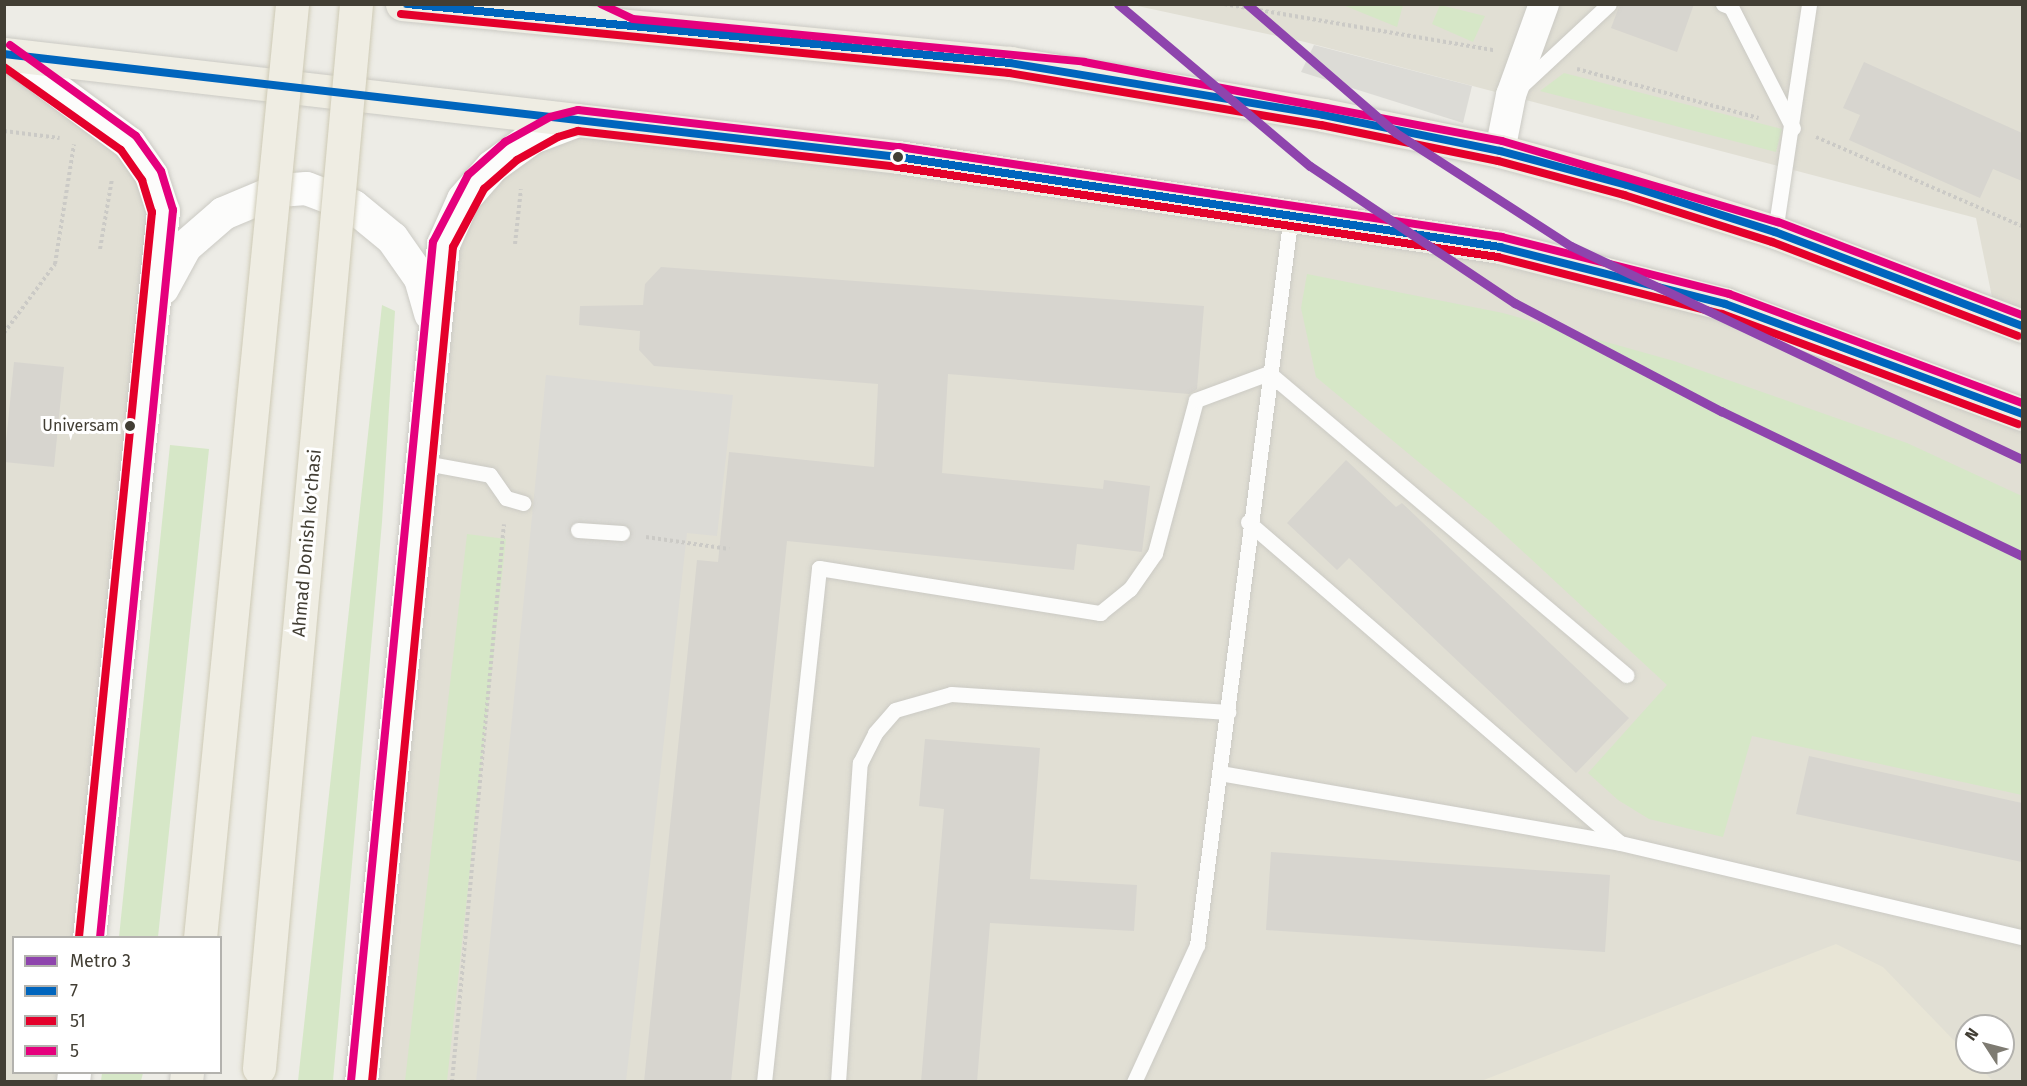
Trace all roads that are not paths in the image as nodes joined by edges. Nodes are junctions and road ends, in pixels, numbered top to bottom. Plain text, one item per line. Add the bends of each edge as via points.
1 (292, 4) edge
2 (356, 4) edge
3 (402, 4) edge
4 (574, 4) edge
5 (1544, 4) edge
6 (1609, 4) edge
7 (1723, 4) edge
8 (1809, 4) edge
9 (630, 29) junction
10 (7, 54) edge
11 (1537, 58) junction
12 (577, 120) junction
13 (1793, 128) junction
14 (1500, 151) junction
15 (1291, 212) junction
16 (1775, 232) junction
17 (154, 314) junction
18 (431, 325) junction
19 (2022, 326) edge
20 (1269, 374) junction
21 (2022, 414) edge
22 (420, 462) junction
23 (523, 503) dead end
24 (1248, 522) junction
25 (578, 530) dead end
26 (622, 533) road end
27 (1627, 675) dead end
28 (1228, 712) junction
29 (1220, 773) junction
30 (1620, 843) junction
31 (89, 936) edge
32 (200, 936) edge
33 (2022, 937) edge
34 (258, 1075) edge
35 (361, 1082) edge
36 (764, 1082) edge
37 (838, 1082) edge
38 (1134, 1082) edge

1 - 32 main road, bridge
2 - 34 main road, Ahmad Donish ko'chasi, bridge
3 - 9 main road
4 - 9 main road
5 - 11 street
6 - 11 lane
7 - 13 lane via 1731,8
8 - 13 lane
9 - 14 main road via 1082,72
10 - 12 main road
10 - 17 street via 129,143 151,175 163,211
11 - 14 street via 1511,95
12 - 15 main road via 898,157
12 - 18 street via 511,151 462,199 443,244
13 - 16 lane
14 - 16 main road
15 - 20 lane
15 - 21 main road via 1500,248 1635,279 1841,344
16 - 19 main road
17 - 18 street via 171,267 202,229 250,200 306,188 353,206 393,238 420,278
17 - 31 street
18 - 22 street
20 - 24 lane
20 - 27 lane
20 - 36 lane via 1196,400 1155,553 1130,589 1100,614 819,568
22 - 23 lane via 490,475 506,498
22 - 35 street
24 - 28 lane
24 - 30 lane
25 - 26 lane
28 - 29 lane
28 - 37 lane via 951,694 895,710 875,733 860,763
29 - 30 lane
29 - 38 lane via 1197,945
30 - 33 lane

